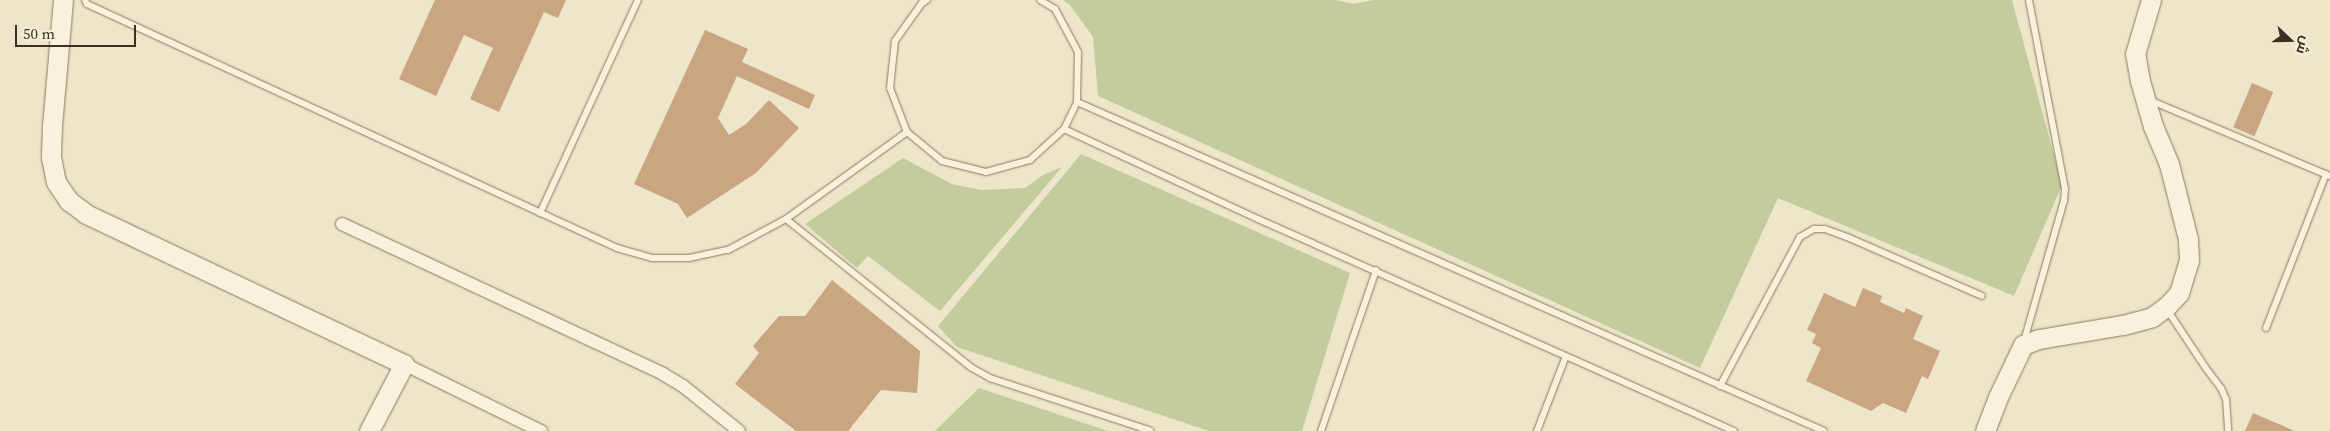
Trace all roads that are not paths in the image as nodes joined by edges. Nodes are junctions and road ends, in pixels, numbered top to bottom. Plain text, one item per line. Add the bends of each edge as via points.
1 (63, 0) edge
2 (85, 0) edge
3 (638, 0) edge
4 (927, 0) edge
5 (1040, 0) edge
6 (2029, 0) edge
7 (2151, 0) edge
8 (2146, 98) junction
9 (1077, 102) junction
10 (1064, 129) junction
11 (907, 132) junction
12 (2328, 175) edge
13 (540, 214) junction
14 (786, 219) junction
15 (342, 224) dead end
16 (1376, 270) junction
17 (1982, 296) dead end
18 (2166, 307) junction
19 (2266, 328) dead end
20 (2023, 345) junction
21 (1566, 356) junction
22 (404, 364) junction
23 (1720, 386) junction
24 (369, 431) edge
25 (541, 431) edge
26 (739, 431) edge
27 (1151, 431) edge
28 (1321, 431) edge
29 (1537, 431) edge
30 (1732, 431) edge
31 (1824, 431) edge
32 (1985, 431) edge
33 (2228, 431) edge

1 - 22 street via 51,157 56,182 69,201 86,214
2 - 13 lane via 86,4
3 - 13 lane
4 - 11 lane via 895,41 890,88
5 - 9 lane via 1055,9 1078,52
6 - 20 lane via 2065,189
7 - 8 street via 2135,54
8 - 12 lane
8 - 18 street via 2153,126 2169,164 2188,239 2186,274 2179,293
9 - 10 lane
9 - 23 lane
10 - 11 lane via 1030,160 986,172 942,161
10 - 16 lane
11 - 14 lane
12 - 19 lane
13 - 14 lane via 617,248 652,258 689,258 728,250
14 - 27 lane via 972,368 990,378
15 - 26 street via 663,374
16 - 21 lane
16 - 28 lane
17 - 23 lane via 1825,228 1814,229 1800,237
18 - 20 street via 2152,317 2123,325 2039,339
18 - 33 lane via 2221,388 2226,400
20 - 32 street
21 - 29 lane
21 - 30 lane
22 - 24 street
22 - 25 street
23 - 31 lane

